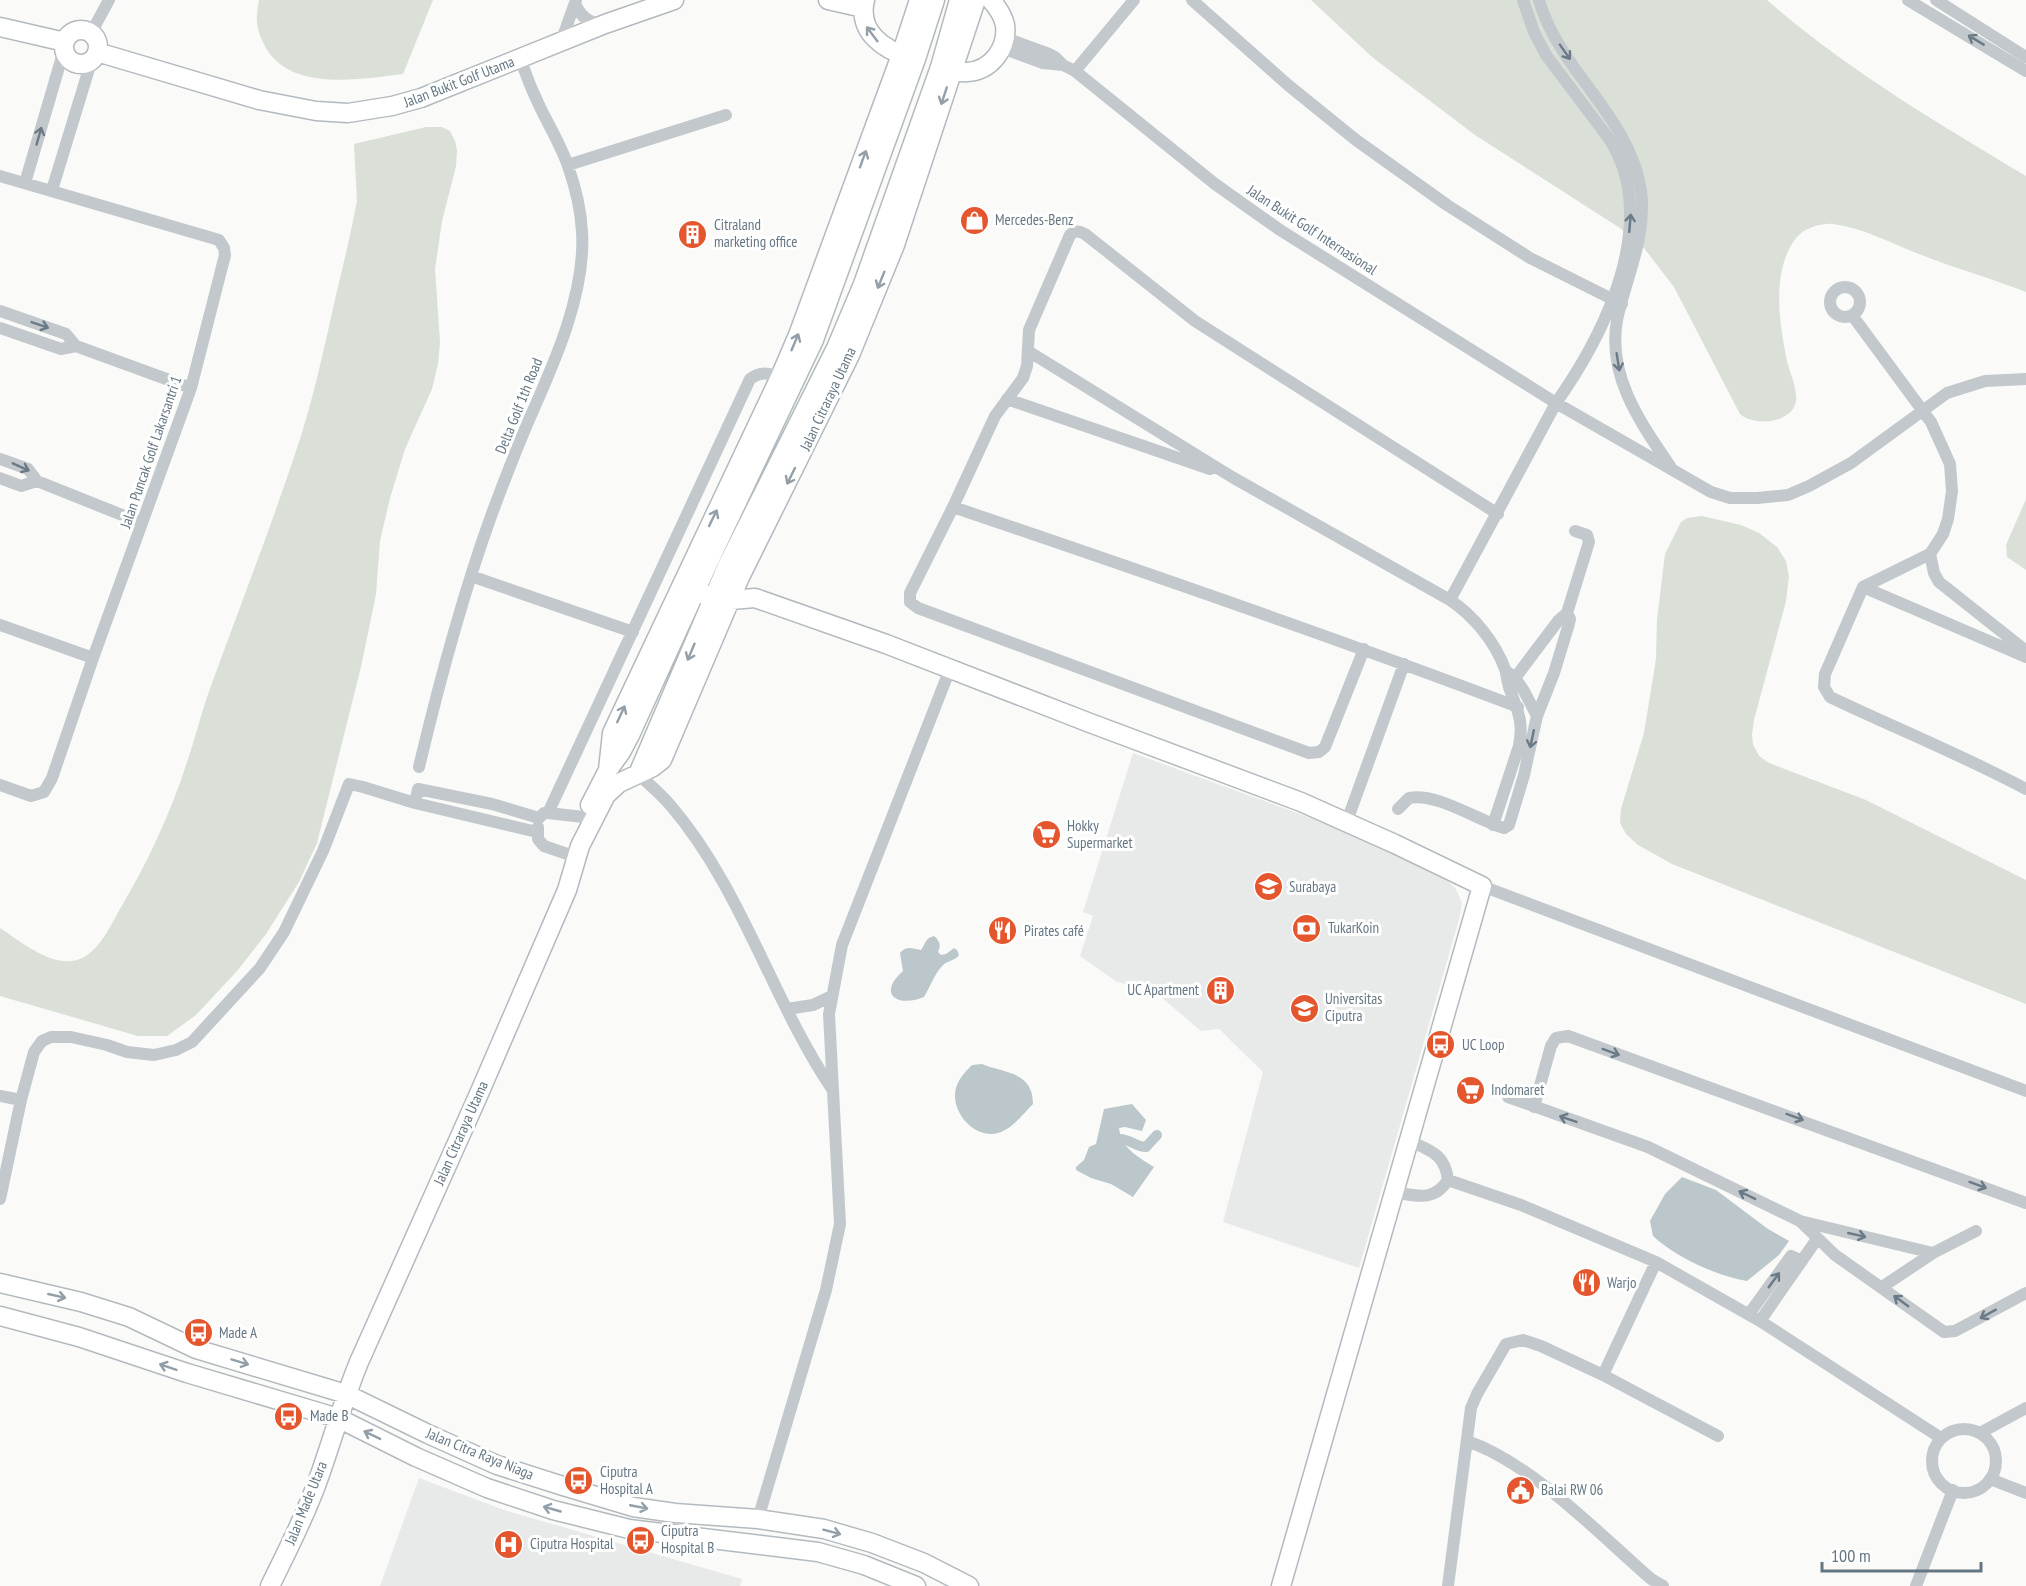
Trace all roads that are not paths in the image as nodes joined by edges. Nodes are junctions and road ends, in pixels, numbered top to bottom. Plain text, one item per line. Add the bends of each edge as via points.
1 (109, 0) edge
2 (674, 0) edge
3 (919, 0) edge
4 (935, 0) edge
5 (959, 0) edge
6 (976, 0) edge
7 (991, 0) edge
8 (1134, 0) edge
9 (1192, 0) edge
10 (1522, 0) edge
11 (1539, 0) edge
12 (1908, 0) edge
13 (1936, 0) edge
14 (575, 2) edge
15 (851, 4) edge
16 (605, 24) junction
17 (0, 27) edge
18 (91, 33) junction
19 (561, 42) junction
20 (1003, 43) junction
21 (64, 46) junction
22 (95, 56) junction
23 (909, 57) junction
24 (2026, 57) edge
25 (520, 58) junction
26 (946, 69) junction
27 (1075, 71) junction
28 (2026, 71) edge
29 (726, 116) dead end
30 (568, 165) junction
31 (0, 176) edge
32 (26, 183) junction
33 (52, 190) junction
34 (1617, 302) junction
35 (0, 311) edge
36 (1852, 315) dead end
37 (0, 328) edge
38 (76, 346) junction
39 (1028, 351) junction
40 (780, 377) junction
41 (2026, 378) edge
42 (190, 388) junction
43 (1007, 399) junction
44 (1556, 402) junction
45 (1924, 410) junction
46 (0, 459) edge
47 (1672, 470) junction
48 (1232, 477) junction
49 (0, 478) edge
50 (37, 481) junction
51 (953, 507) junction
52 (1498, 514) junction
53 (142, 523) junction
54 (1575, 531) dead end
55 (704, 554) junction
56 (1930, 554) junction
57 (734, 572) junction
58 (471, 576) junction
59 (1863, 586) junction
60 (688, 589) junction
61 (755, 598) junction
62 (722, 599) junction
63 (1450, 600) junction
64 (1567, 613) junction
65 (0, 625) edge
66 (633, 633) junction
67 (1364, 649) junction
68 (2026, 651) edge
69 (2026, 657) edge
70 (93, 658) junction
71 (1404, 664) junction
72 (950, 669) junction
73 (1510, 678) junction
74 (1518, 707) junction
75 (1537, 716) junction
76 (419, 767) dead end
77 (638, 774) junction
78 (0, 785) edge
79 (2026, 789) edge
80 (415, 803) junction
81 (1398, 809) dead end
82 (544, 815) junction
83 (583, 817) junction
84 (1347, 822) junction
85 (1493, 825) junction
86 (537, 832) junction
87 (578, 851) junction
88 (1482, 886) junction
89 (832, 996) junction
90 (787, 1009) junction
91 (833, 1090) junction
92 (2026, 1091) edge
93 (0, 1096) edge
94 (1508, 1097) dead end
95 (21, 1100) junction
96 (1534, 1107) junction
97 (1410, 1140) junction
98 (1448, 1180) junction
99 (1394, 1192) junction
100 (0, 1199) edge
101 (2026, 1203) edge
102 (1800, 1221) junction
103 (1976, 1231) dead end
104 (1817, 1239) junction
105 (1933, 1253) junction
106 (1656, 1262) junction
107 (0, 1283) edge
108 (1882, 1287) junction
109 (2026, 1293) edge
110 (0, 1316) edge
111 (1755, 1317) junction
112 (1603, 1375) junction
113 (346, 1394) junction
114 (2026, 1408) edge
115 (338, 1418) junction
116 (1980, 1433) junction
117 (1718, 1436) dead end
118 (1941, 1438) junction
119 (1467, 1441) junction
120 (1990, 1479) junction
121 (1953, 1490) junction
122 (2026, 1493) edge
123 (758, 1519) junction
124 (751, 1543) junction
125 (270, 1586) edge
126 (916, 1586) edge
127 (969, 1586) edge
128 (1281, 1586) edge
129 (1448, 1586) edge
130 (1663, 1586) edge
131 (1916, 1586) edge

1 - 18 street
2 - 16 street, Jalan Bukit Golf Utama
3 - 23 street, Jalan Citraraya Utama
4 - 23 street, Jalan Citraraya Utama
5 - 26 street, Jalan Citraraya Utama
6 - 26 street, Jalan Citraraya Utama
7 - 20 street via 1005,24
8 - 27 street
9 - 34 street via 1288,85 1420,186 1530,258
34 -> 10 street via 1631,218 1626,177 1610,140 1546,55
11 -> 34 street via 1553,35 1622,134 1641,191 1641,224 1634,265
28 -> 12 street
13 - 24 street
14 - 16 street via 586,19
14 - 19 street
23 -> 15 street via 873,38
16 - 19 street, Jalan Bukit Golf Utama
17 - 21 street
18 - 21 street via 75,31
18 - 22 street via 96,39
19 - 25 street, Jalan Bukit Golf Utama
20 - 26 street via 994,60 982,69
20 - 27 street, Jalan Bukit Golf Internasional via 1049,54
21 - 22 street via 67,57 76,63 83,64
32 -> 21 street
22 - 25 street, Jalan Bukit Golf Utama via 259,100 348,113 421,98
22 - 33 street
23 - 26 street
40 -> 23 street, Jalan Citraraya Utama
23 - 55 street, Jalan Citraraya Utama via 814,340
25 - 30 street, Delta Golf 1th Road
26 -> 57 street, Jalan Citraraya Utama via 836,348
27 - 44 street, Jalan Bukit Golf Internasional via 1215,184 1280,230
29 - 30 street
30 - 58 street, Delta Golf 1th Road via 582,231 583,257 577,290 549,376
31 - 32 street, Jalan Puncak Golf Lakarsantri 1
32 - 33 street, Jalan Puncak Golf Lakarsantri 1
33 - 42 street, Jalan Puncak Golf Lakarsantri 1 via 219,240 225,255
34 - 44 street
34 -> 47 street via 1615,344 1621,380 1646,431
35 -> 38 street via 66,334
36 - 45 street
37 - 38 street via 61,349
38 - 42 street
39 - 43 street via 1023,378
39 - 48 street
39 - 52 street via 1029,330 1070,235 1082,232 1195,321
55 -> 40 street, Jalan Citraraya Utama
40 - 66 street via 766,373 750,379
41 - 45 street, Jalan Bukit Golf Internasional via 1962,386
42 - 53 street, Jalan Puncak Golf Lakarsantri 1
43 - 48 street
43 - 51 street via 995,416
44 - 47 street, Jalan Bukit Golf Internasional
44 - 52 street
45 - 47 street, Jalan Bukit Golf Internasional via 1851,463 1788,495 1730,498
45 - 56 street via 1950,464 1952,491 1943,534
46 -> 50 street via 28,469
48 - 63 street
49 - 50 street via 21,486
50 - 53 street
51 - 67 street
51 - 67 street via 909,593 912,605 1309,753 1325,747
52 - 63 street
53 - 70 street, Jalan Puncak Golf Lakarsantri 1
54 - 64 street via 1587,535 1589,542
55 - 57 street
55 - 60 street, Jalan Citraraya Utama
56 - 59 street
56 - 68 street via 1939,582
57 - 61 street
57 - 62 street, Jalan Citraraya Utama
58 - 66 street
58 - 76 street, Delta Golf 1th Road via 445,659
59 - 69 street
59 - 79 street via 1825,674 1826,693
60 - 62 street
83 -> 60 street, Jalan Citraraya Utama via 631,733
61 - 62 street
61 - 72 street
62 -> 77 street, Jalan Citraraya Utama
63 - 73 street via 1485,633
64 - 73 street
64 - 75 street via 1570,622
65 - 70 street
66 - 82 street
67 - 71 street
70 - 78 street, Jalan Puncak Golf Lakarsantri 1 via 44,792 31,796
71 - 74 street
71 - 84 street
72 - 84 street via 1231,774
72 - 89 street via 842,945
73 - 74 street
73 - 75 street
74 - 85 street via 1519,746
75 -> 85 street via 1509,825
77 - 87 street, Jalan Citraraya Utama via 606,795
77 - 90 street via 671,805 707,857
80 - 82 street via 418,789
80 - 86 street
80 - 95 street via 349,784 323,851 284,932 260,968 192,1042 154,1055 71,1037 51,1037 34,1052
81 - 85 street via 1409,798 1424,797
82 - 83 street
82 - 86 street
83 - 87 street, Jalan Citraraya Utama
84 - 88 street
86 - 87 street via 537,839 544,846
87 - 113 street, Jalan Citraraya Utama via 562,901
88 - 92 street
88 - 97 street
89 - 90 street via 813,1005
89 - 91 street via 829,1014
90 - 91 street via 813,1061
91 - 123 street via 840,1224 826,1290
93 - 95 street
94 - 96 street
95 - 100 street
96 -> 101 street via 1551,1046 1556,1038 1568,1036
102 -> 96 street via 1648,1147
97 - 98 street via 1438,1155
97 - 99 street
98 - 99 street via 1430,1195
98 - 106 street via 1521,1205
99 - 128 street
102 - 104 street
102 -> 105 street
103 - 105 street
104 - 108 street
104 - 111 street via 1802,1261 1791,1256
105 - 108 street
106 - 111 street
106 - 112 street
107 -> 113 street, Jalan Citra Raya Niaga via 120,1314 196,1349
109 -> 108 street via 1949,1332 1940,1330
115 -> 110 street, Jalan Citra Raya Niaga
111 - 118 street
112 - 117 street
112 - 119 street via 1541,1346 1523,1340 1511,1342 1503,1348 1477,1394
113 - 115 street, Jalan Citraraya Utama
113 -> 123 street, Jalan Citra Raya Niaga via 497,1465 563,1486 633,1507
114 - 116 street
124 -> 115 street, Jalan Citra Raya Niaga via 629,1529 553,1510 487,1488
115 - 125 street, Jalan Made Utara via 318,1481
116 - 118 street via 1960,1429
116 - 120 street via 1994,1449 1995,1469
118 - 121 street via 1935,1447 1932,1467 1936,1477
119 - 129 street
119 - 130 street via 1490,1450 1538,1480
120 - 121 street via 1974,1491
120 - 122 street
121 - 131 street
123 - 124 street
123 -> 127 street, Jalan Citra Raya Niaga via 824,1529 872,1543
124 - 126 street, Jalan Citra Raya Niaga via 818,1552

